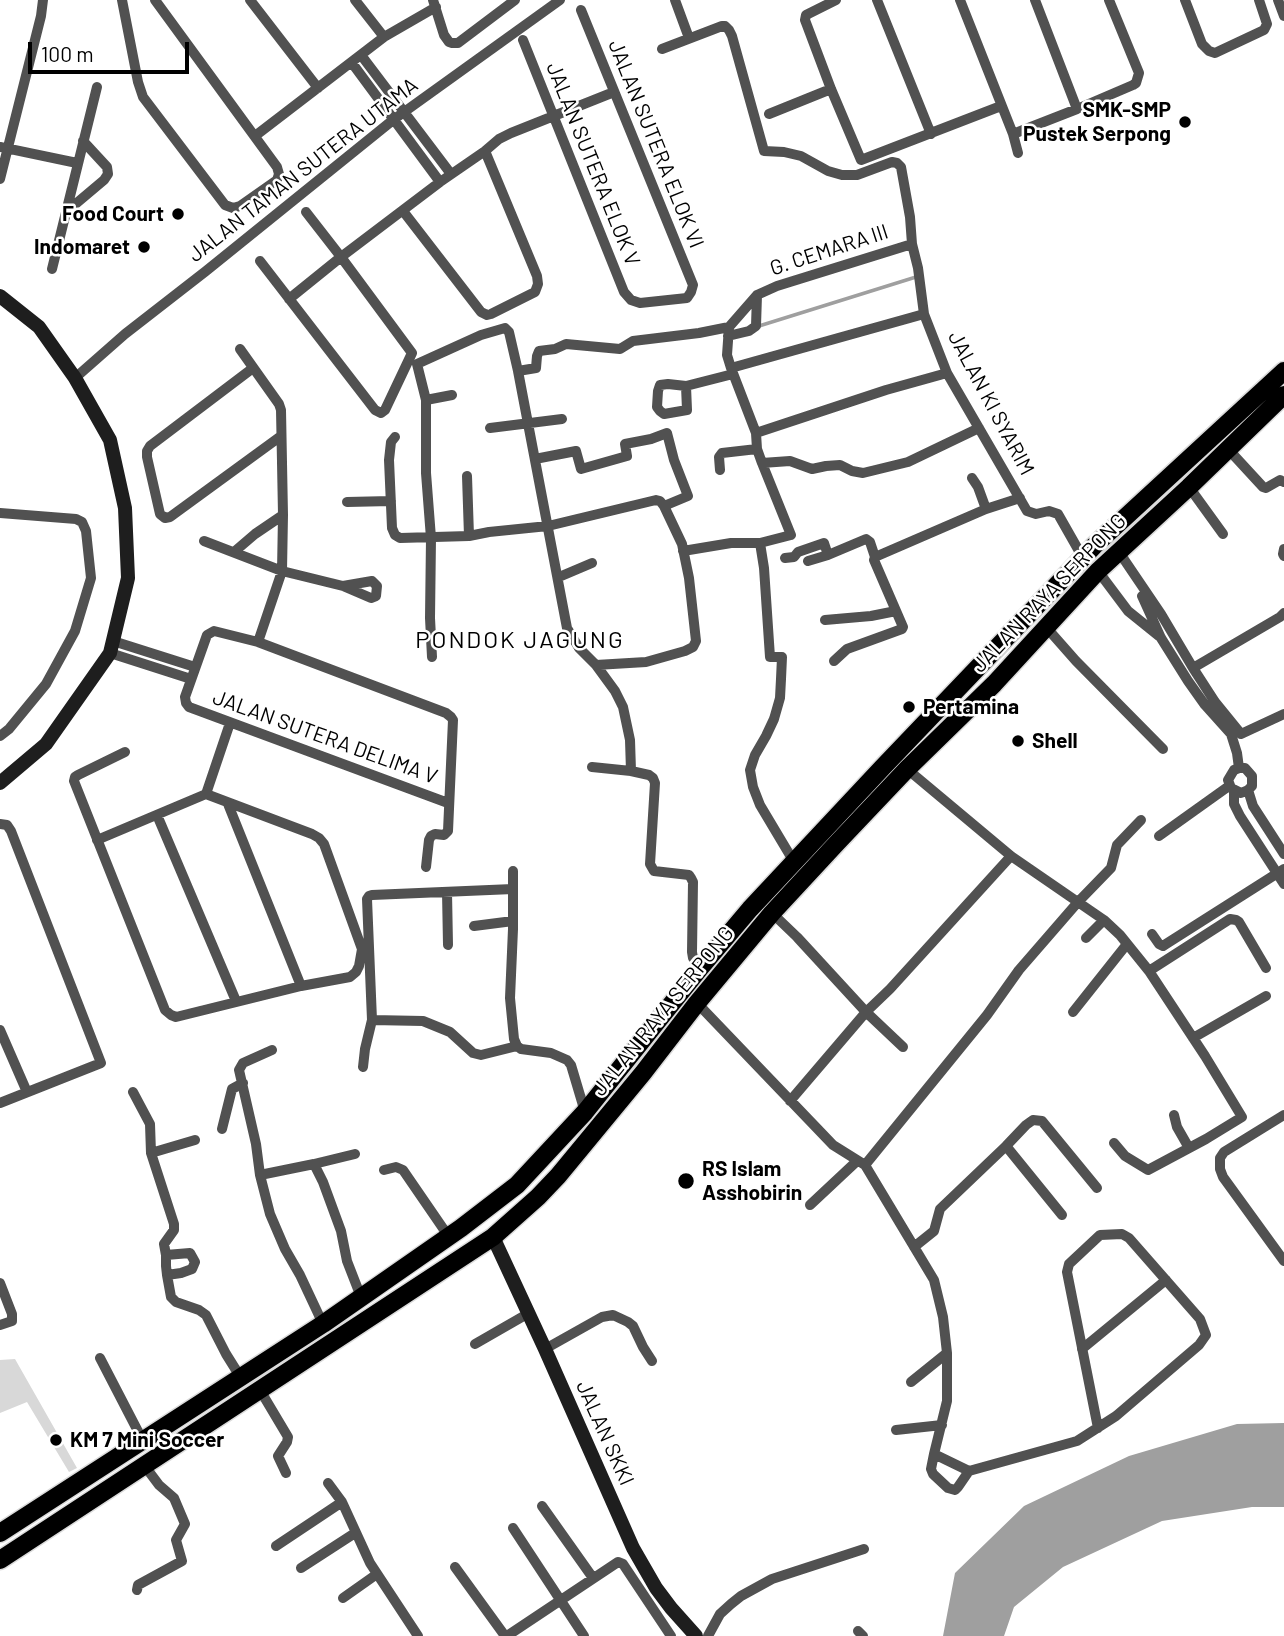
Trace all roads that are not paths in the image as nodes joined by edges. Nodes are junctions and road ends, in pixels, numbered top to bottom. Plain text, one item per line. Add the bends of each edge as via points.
1 (43, 0) edge
2 (122, 0) edge
3 (155, 0) edge
4 (250, 0) edge
5 (355, 0) edge
6 (560, 0) edge
7 (675, 0) edge
8 (836, 0) edge
9 (877, 0) edge
10 (960, 0) edge
11 (1035, 0) edge
12 (1109, 0) edge
13 (1185, 0) edge
14 (1259, 0) edge
15 (1278, 0) edge
16 (510, 2) edge
17 (435, 4) edge
18 (581, 10) dead end
19 (1284, 16) edge
20 (384, 37) junction
21 (689, 38) junction
22 (523, 40) dead end
23 (662, 49) dead end
24 (356, 59) junction
25 (96, 87) dead end
26 (318, 88) junction
27 (831, 89) junction
28 (614, 92) junction
29 (1001, 106) junction
30 (1077, 109) junction
31 (405, 112) junction
32 (769, 114) dead end
33 (553, 117) junction
34 (393, 120) junction
35 (931, 134) junction
36 (1013, 134) junction
37 (255, 135) junction
38 (83, 141) junction
39 (4, 148) edge
40 (485, 151) junction
41 (1018, 153) dead end
42 (78, 163) junction
43 (451, 174) junction
44 (0, 179) edge
45 (440, 181) junction
46 (403, 211) junction
47 (66, 212) junction
48 (306, 212) dead end
49 (912, 244) junction
50 (341, 257) junction
51 (260, 261) dead end
52 (52, 269) dead end
53 (757, 295) junction
54 (0, 296) edge
55 (289, 299) junction
56 (631, 300) joint
57 (924, 314) junction
58 (728, 332) junction
59 (240, 349) dead end
60 (253, 369) junction
61 (518, 371) junction
62 (732, 371) junction
63 (1284, 371) edge
64 (947, 373) junction
65 (75, 378) junction
66 (685, 386) dead end
67 (453, 395) dead end
68 (1284, 395) edge
69 (426, 400) junction
70 (562, 419) dead end
71 (528, 424) junction
72 (490, 428) dead end
73 (979, 428) junction
74 (756, 433) junction
75 (281, 436) junction
76 (395, 437) dead end
77 (757, 449) junction
78 (1228, 449) junction
79 (535, 459) junction
80 (762, 463) junction
81 (720, 470) dead end
82 (467, 477) dead end
83 (972, 478) dead end
84 (1283, 480) edge
85 (1189, 487) junction
86 (1020, 498) junction
87 (391, 501) junction
88 (347, 502) dead end
89 (664, 506) junction
90 (986, 509) junction
91 (1134, 509) junction
92 (0, 513) edge
93 (283, 515) junction
94 (1147, 525) junction
95 (548, 526) junction
96 (1223, 534) dead end
97 (470, 536) junction
98 (431, 538) junction
99 (204, 541) dead end
100 (760, 543) junction
101 (1284, 549) edge
102 (234, 551) junction
103 (683, 551) junction
104 (1116, 554) junction
105 (828, 555) junction
106 (1284, 556) edge
107 (875, 557) junction
108 (785, 558) dead end
109 (1083, 558) junction
110 (808, 561) dead end
111 (592, 563) dead end
112 (282, 571) junction
113 (1098, 571) junction
114 (559, 577) junction
115 (342, 586) dead end
116 (896, 611) junction
117 (1283, 617) edge
118 (825, 620) dead end
119 (1045, 627) junction
120 (1161, 638) junction
121 (258, 642) junction
122 (111, 647) junction
123 (432, 657) dead end
124 (834, 661) dead end
125 (596, 665) junction
126 (1193, 668) junction
127 (193, 673) junction
128 (1284, 714) edge
129 (230, 723) junction
130 (0, 736) edge
131 (1163, 749) dead end
132 (125, 752) dead end
133 (592, 767) dead end
134 (1239, 768) junction
135 (906, 769) junction
136 (631, 771) junction
137 (0, 783) edge
138 (1231, 788) junction
139 (1248, 790) junction
140 (205, 794) junction
141 (448, 803) junction
142 (228, 804) junction
143 (157, 815) junction
144 (1140, 820) dead end
145 (4, 825) edge
146 (1159, 836) dead end
147 (97, 840) junction
148 (1284, 854) edge
149 (1011, 856) junction
150 (794, 862) junction
151 (426, 867) dead end
152 (513, 871) dead end
153 (1282, 876) edge
154 (513, 889) junction
155 (447, 892) junction
156 (1078, 902) junction
157 (772, 913) junction
158 (1104, 920) junction
159 (513, 921) junction
160 (474, 926) dead end
161 (1152, 934) dead end
162 (1086, 937) dead end
163 (1127, 944) junction
164 (448, 945) dead end
165 (701, 967) junction
166 (1266, 968) dead end
167 (1149, 971) junction
168 (301, 986) junction
169 (1266, 996) dead end
170 (236, 1001) junction
171 (697, 1003) junction
172 (866, 1012) junction
173 (1073, 1012) dead end
174 (372, 1020) junction
175 (0, 1030) edge
176 (1193, 1038) junction
177 (517, 1046) junction
178 (903, 1046) dead end
179 (272, 1050) dead end
180 (363, 1067) dead end
181 (243, 1083) junction
182 (27, 1092) junction
183 (134, 1092) dead end
184 (599, 1094) junction
185 (790, 1101) junction
186 (0, 1103) edge
187 (613, 1110) junction
188 (585, 1112) junction
189 (1174, 1115) dead end
190 (1283, 1118) edge
191 (222, 1129) dead end
192 (195, 1140) dead end
193 (1114, 1143) dead end
194 (1006, 1146) junction
195 (1189, 1148) junction
196 (151, 1153) junction
197 (355, 1154) dead end
198 (861, 1163) junction
199 (314, 1164) junction
200 (384, 1170) dead end
201 (260, 1175) junction
202 (1097, 1188) dead end
203 (810, 1205) dead end
204 (1062, 1215) dead end
205 (449, 1237) junction
206 (493, 1237) junction
207 (914, 1247) junction
208 (166, 1255) junction
209 (1284, 1261) edge
210 (167, 1275) junction
211 (1166, 1280) junction
212 (0, 1283) edge
213 (361, 1297) junction
214 (529, 1313) junction
215 (323, 1324) junction
216 (0, 1325) edge
217 (475, 1344) dead end
218 (545, 1349) junction
219 (1082, 1349) junction
220 (947, 1353) junction
221 (100, 1358) dead end
222 (652, 1361) dead end
223 (241, 1378) junction
224 (911, 1382) dead end
225 (260, 1390) junction
226 (942, 1425) junction
227 (1098, 1428) junction
228 (896, 1430) dead end
229 (143, 1441) junction
230 (934, 1454) junction
231 (144, 1465) junction
232 (969, 1471) junction
233 (286, 1473) dead end
234 (328, 1483) dead end
235 (342, 1502) junction
236 (542, 1506) dead end
237 (513, 1528) dead end
238 (2, 1529) edge
239 (355, 1534) junction
240 (276, 1546) dead end
241 (864, 1549) dead end
242 (0, 1560) edge
243 (455, 1567) dead end
244 (301, 1568) dead end
245 (377, 1574) junction
246 (593, 1578) junction
247 (137, 1590) dead end
248 (343, 1598) dead end
249 (560, 1600) junction
250 (418, 1636) edge
251 (506, 1636) edge
252 (584, 1636) edge
253 (671, 1636) edge
254 (696, 1636) edge
255 (708, 1636) edge

1 - 39 street
2 - 37 street via 143,97 225,205 233,208 279,174
3 - 37 street
4 - 26 street
5 - 20 street
6 - 31 street, JALAN TAMAN SUTERA UTAMA
7 - 21 street
8 - 27 street via 804,17
9 - 35 street
10 - 29 street
11 - 30 street
12 - 30 street via 1138,79
13 - 14 street via 1202,44 1215,53 1265,30 1268,24
15 - 19 street
16 - 17 street via 458,43 446,39
17 - 20 street
18 - 28 street, JALAN SUTERA ELOK VI
20 - 24 street
21 - 23 street
21 - 49 street, JALAN KI SYARIM via 722,26 729,30 764,151 801,156 842,174 857,175 897,163
22 - 33 street, JALAN SUTERA ELOK V
24 - 26 street
24 - 31 street
24 - 34 street
25 - 38 street
26 - 37 street
27 - 32 street
27 - 35 street via 861,160
28 - 33 street
28 - 56 street, JALAN SUTERA ELOK VI via 693,285 687,298
29 - 35 street
29 - 36 street
30 - 36 street
31 - 34 street, JALAN TAMAN SUTERA UTAMA
31 - 43 street
33 - 40 street via 499,139
33 - 56 street, JALAN SUTERA ELOK V
34 - 45 street
34 - 65 street, JALAN TAMAN SUTERA UTAMA
36 - 41 street
38 - 42 street
38 - 47 street via 108,174
39 - 42 street
39 - 44 street
40 - 43 street
40 - 46 street via 537,276 534,292 484,314
42 - 47 street
43 - 45 street
45 - 46 street
46 - 50 street
47 - 52 street
48 - 50 street
49 - 53 street, G. CEMARA III
49 - 57 street, JALAN KI SYARIM
50 - 55 street
50 - 55 street via 412,353 386,410 375,410
51 - 55 street
53 - 58 street, G. CEMARA III
53 - 58 street via 756,326
54 - 65 street via 39,327
57 - 62 street
57 - 64 street, JALAN KI SYARIM
58 - 61 street via 633,341 620,349 566,344 539,351 536,368
58 - 62 street
59 - 60 street
60 - 75 street via 279,404
60 - 75 street via 147,450 160,514 170,517
61 - 69 street via 509,331 505,328 481,335 417,364
61 - 71 street
62 - 66 street
62 - 74 street
63 - 91 main road, JALAN RAYA SERPONG
64 - 73 street, JALAN KI SYARIM
64 - 74 street
65 - 122 street via 110,440 125,508 128,578
67 - 69 street
68 - 78 main road, JALAN RAYA SERPONG
69 - 98 street
70 - 71 street
71 - 72 street
71 - 79 street
73 - 80 street via 908,462 863,473 840,466 812,469 790,461
73 - 86 street, JALAN KI SYARIM
74 - 77 street
75 - 93 street
76 - 87 street via 389,460
77 - 80 street
77 - 81 street via 722,453
78 - 84 street via 1263,487
78 - 85 main road, JALAN RAYA SERPONG
79 - 89 street via 576,451 581,469 627,456 625,444 667,433 688,496
79 - 95 street
80 - 100 street via 791,534
82 - 97 street
83 - 90 street
85 - 94 main road, JALAN RAYA SERPONG
85 - 96 street
86 - 90 street
86 - 109 street, JALAN KI SYARIM via 1029,513 1058,514
87 - 88 street
87 - 98 street via 394,536
89 - 95 street via 656,500
89 - 103 street
90 - 107 street
91 - 94 main road
91 - 109 main road, JALAN RAYA SERPONG
92 - 130 street via 82,522 91,578 75,631 46,684
93 - 102 street
93 - 112 street
94 - 104 main road, JALAN RAYA SERPONG
95 - 97 street
95 - 114 street
97 - 98 street
98 - 123 street
99 - 102 street
100 - 103 street
100 - 150 street via 770,657 782,657 780,698 750,770 760,805
101 - 106 street
102 - 112 street
103 - 125 street via 696,641 693,647 646,662
104 - 113 main road, JALAN RAYA SERPONG
104 - 120 street
104 - 126 street via 1161,614
105 - 107 street via 866,539
105 - 108 street via 824,543
105 - 110 street
107 - 116 street
109 - 150 main road, JALAN RAYA SERPONG
111 - 114 street
112 - 115 street
112 - 121 street
113 - 119 main road, JALAN RAYA SERPONG
113 - 120 street via 1128,611
114 - 125 street via 567,628
116 - 118 street
116 - 124 street via 902,629 847,649
117 - 126 street
119 - 131 street
119 - 135 main road, JALAN RAYA SERPONG
120 - 134 street via 1193,689 1231,734
121 - 127 street via 209,632
121 - 141 street via 452,717
122 - 127 street
122 - 137 street via 46,744
125 - 136 street via 623,707
126 - 128 street via 1241,734
127 - 129 street, JALAN SUTERA DELIMA V via 186,703
129 - 140 street
129 - 141 street, JALAN SUTERA DELIMA V
132 - 147 street via 75,777
133 - 136 street
134 - 138 street via 1228,780
134 - 139 street via 1252,776
135 - 149 street
135 - 157 main road, JALAN RAYA SERPONG
136 - 165 street via 649,775 655,783 652,868 689,875 693,882 692,952
138 - 139 street via 1241,793
138 - 146 street
138 - 153 street via 1240,816
139 - 148 street
140 - 142 street
140 - 143 street
141 - 151 street via 448,831 431,836
142 - 168 street
142 - 168 street via 312,834 324,844 362,949 359,966 350,977
143 - 147 street
143 - 170 street
144 - 156 street via 1117,845 1111,868
145 - 182 street via 11,831 101,1063
147 - 170 street via 165,1010 176,1017
149 - 156 street
149 - 172 street
150 - 165 main road, JALAN RAYA SERPONG
152 - 154 street
153 - 161 street via 1163,946
154 - 155 street
154 - 159 street
155 - 164 street
155 - 174 street via 372,895 367,899
156 - 158 street
156 - 198 street
157 - 171 main road, JALAN RAYA SERPONG
157 - 172 street
158 - 162 street
158 - 163 street
159 - 160 street
159 - 177 street via 510,998
163 - 167 street
163 - 173 street
165 - 184 main road, JALAN RAYA SERPONG
166 - 167 street via 1240,922 1230,919
167 - 176 street
168 - 170 street
169 - 176 street
171 - 185 street
171 - 187 main road, JALAN RAYA SERPONG
172 - 178 street
172 - 185 street
174 - 177 street via 423,1021 450,1032 481,1055
174 - 180 street
175 - 182 street
176 - 195 street via 1242,1117
177 - 188 street via 567,1060
179 - 181 street via 240,1066
181 - 191 street via 232,1089
181 - 201 street
182 - 186 street
183 - 196 street via 150,1124
184 - 187 main road
184 - 188 main road, JALAN RAYA SERPONG
185 - 198 street via 833,1145
187 - 206 main road, JALAN RAYA SERPONG via 558,1176
188 - 205 main road, JALAN RAYA SERPONG via 517,1185
189 - 195 street
190 - 209 street via 1224,1152 1220,1169
192 - 196 street
193 - 195 street via 1148,1170
194 - 202 street via 1033,1120 1042,1121
194 - 204 street
194 - 207 street via 940,1209 934,1231
196 - 208 street via 174,1224 164,1241
197 - 199 street
198 - 203 street
198 - 207 street
199 - 201 street
199 - 213 street
200 - 205 street via 402,1170
201 - 215 street via 270,1214
205 - 213 main road, JALAN RAYA SERPONG
206 - 214 street, JALAN SKKI
206 - 225 main road, JALAN RAYA SERPONG
207 - 220 street via 934,1280
208 - 210 street
208 - 210 street via 190,1253 195,1262 192,1269
210 - 223 street via 173,1300 206,1315
211 - 219 street
211 - 219 street via 1125,1236 1100,1235 1069,1264 1067,1272
211 - 227 street via 1200,1318 1206,1335 1158,1381
212 - 216 street via 12,1314 12,1321
213 - 215 main road, JALAN RAYA SERPONG
214 - 217 street
214 - 218 street, JALAN SKKI
215 - 223 main road, JALAN RAYA SERPONG
218 - 222 street via 613,1315 633,1326
218 - 254 street, JALAN SKKI via 633,1548 656,1588
219 - 227 street
220 - 224 street
220 - 226 street
221 - 229 street
223 - 229 main road, JALAN RAYA SERPONG
225 - 231 main road, JALAN RAYA SERPONG
225 - 233 street via 288,1437 278,1456
226 - 228 street
226 - 230 street
227 - 232 street via 1077,1441
229 - 238 main road, JALAN RAYA SERPONG
230 - 232 street
230 - 232 street via 933,1474 948,1488 955,1490
231 - 242 main road, JALAN RAYA SERPONG
231 - 247 street via 174,1498 185,1524 176,1540 182,1561 138,1585
234 - 235 street
235 - 239 street
235 - 240 street
236 - 246 street
237 - 249 street
239 - 244 street
239 - 245 street
241 - 255 street via 772,1579 741,1596 720,1614
243 - 251 street
245 - 248 street
245 - 250 street
246 - 249 street
246 - 253 street via 614,1563 623,1564
249 - 251 street
249 - 252 street

